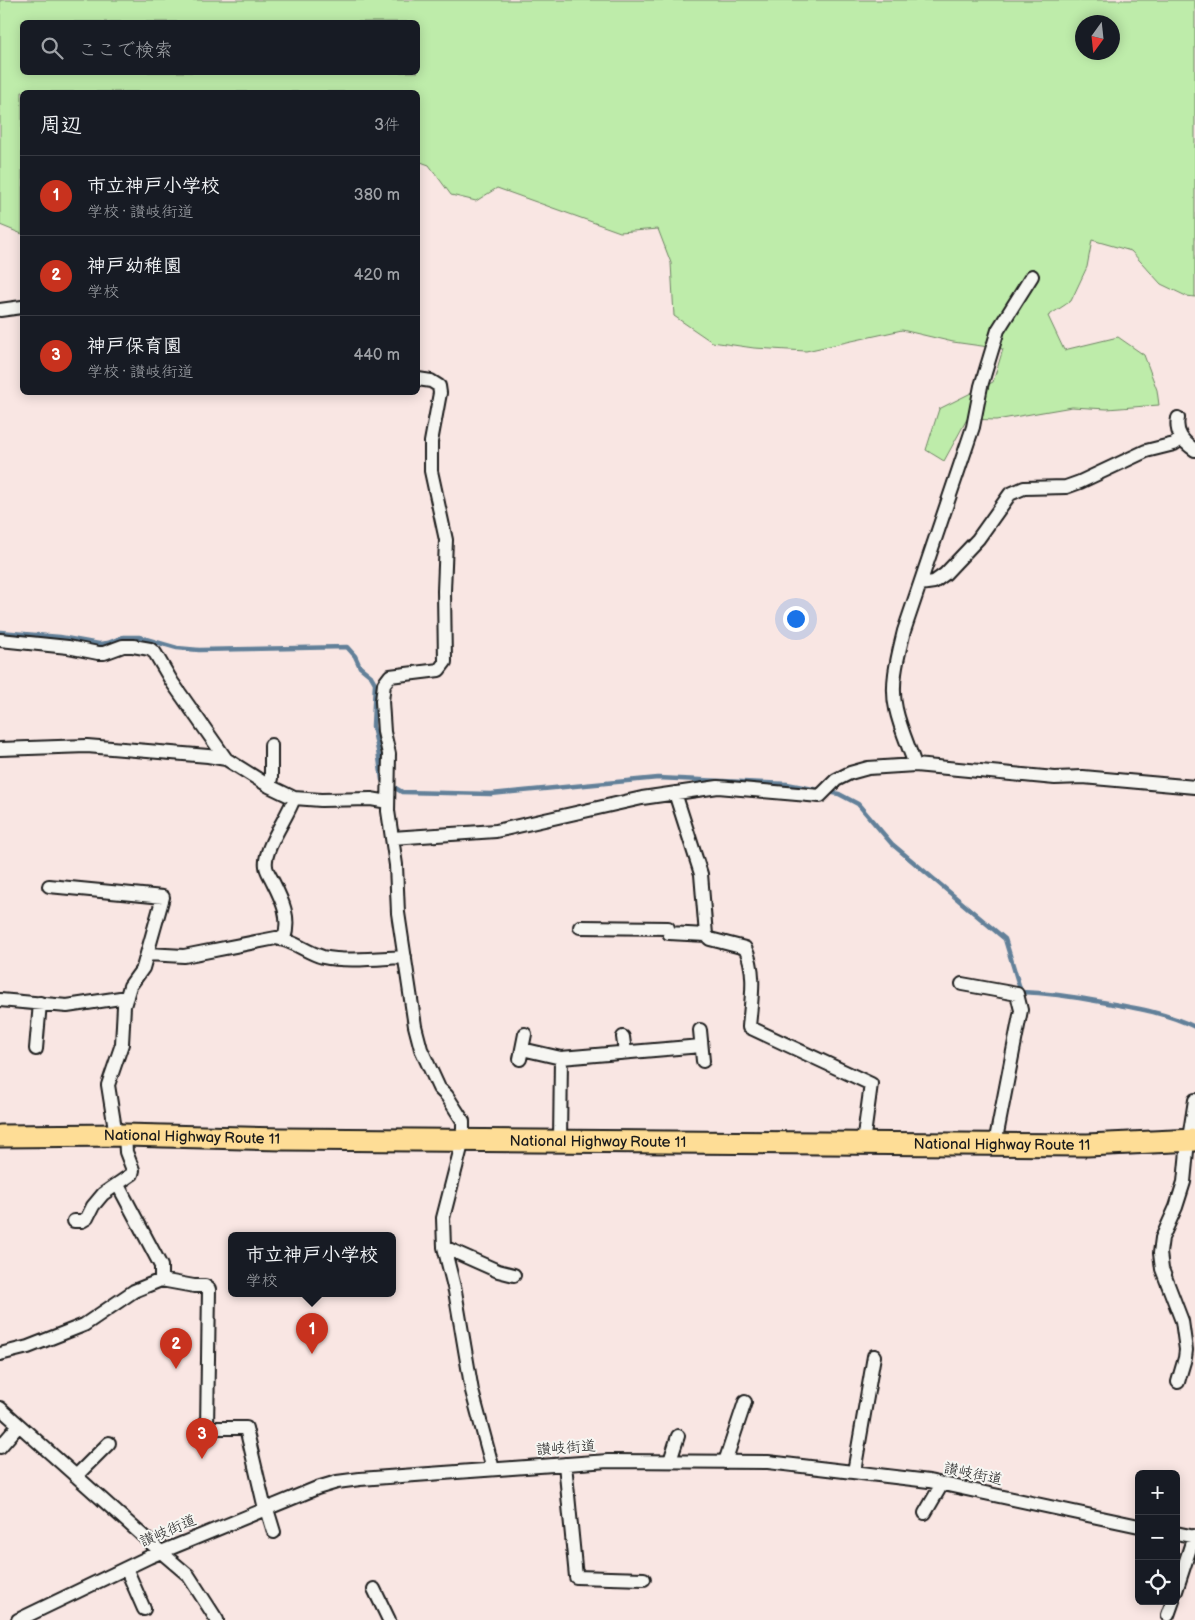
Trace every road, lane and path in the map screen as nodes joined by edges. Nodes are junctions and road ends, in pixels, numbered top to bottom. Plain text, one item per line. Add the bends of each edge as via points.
1 (1032, 276) dead end
2 (20, 307) edge
3 (0, 310) edge
4 (420, 378) edge
5 (1178, 418) dead end
6 (1181, 440) junction
7 (1195, 450) edge
8 (920, 584) junction
9 (0, 640) edge
10 (271, 745) dead end
11 (0, 749) edge
12 (226, 759) junction
13 (915, 765) junction
14 (269, 786) junction
15 (1195, 787) edge
16 (675, 793) junction
17 (294, 798) junction
18 (388, 802) junction
19 (392, 838) junction
20 (49, 886) dead end
21 (580, 927) dead end
22 (706, 934) junction
23 (284, 939) junction
24 (147, 954) junction
25 (405, 957) junction
26 (962, 984) dead end
27 (127, 996) junction
28 (0, 1000) edge
29 (40, 1003) junction
30 (700, 1030) dead end
31 (525, 1034) dead end
32 (623, 1037) dead end
33 (702, 1046) junction
34 (36, 1049) dead end
35 (625, 1052) junction
36 (561, 1058) junction
37 (703, 1061) dead end
38 (1195, 1100) edge
39 (120, 1135) junction
40 (0, 1136) edge
41 (462, 1140) junction
42 (1192, 1140) edge
43 (560, 1141) junction
44 (863, 1143) junction
45 (995, 1144) junction
46 (118, 1185) junction
47 (74, 1221) dead end
48 (444, 1247) junction
49 (514, 1275) dead end
50 (161, 1280) junction
51 (1186, 1350) junction
52 (0, 1354) edge
53 (874, 1356) dead end
54 (1195, 1360) edge
55 (1178, 1382) dead end
56 (745, 1402) dead end
57 (0, 1408) edge
58 (20, 1425) junction
59 (678, 1436) dead end
60 (109, 1443) dead end
61 (0, 1447) edge
62 (670, 1462) junction
63 (726, 1462) junction
64 (565, 1464) junction
65 (493, 1469) junction
66 (854, 1472) junction
67 (76, 1476) junction
68 (942, 1484) junction
69 (266, 1509) junction
70 (925, 1513) dead end
71 (1135, 1525) edge
72 (274, 1532) dead end
73 (1180, 1534) edge
74 (1194, 1536) edge
75 (161, 1552) junction
76 (126, 1568) junction
77 (644, 1579) dead end
78 (1180, 1579) edge
79 (374, 1589) dead end
80 (1172, 1605) edge
81 (144, 1610) dead end
82 (1168, 1615) dead end
83 (40, 1616) edge
84 (18, 1620) edge
85 (217, 1620) edge
86 (390, 1620) edge

1 - 8 street via 998,330 981,386 973,428
2 - 3 street
4 - 18 street via 440,386 431,442 431,472 446,540 445,662 439,670 390,676 384,684 384,732 389,754
5 - 6 street via 1176,426
6 - 7 street
6 - 8 street via 1146,451 1066,487 1024,488 1010,494 978,539 945,574 934,582
8 - 13 street via 904,631 894,686 896,708
9 - 12 street via 68,646 98,653 123,646 150,649
10 - 14 street
11 - 12 street via 87,746
12 - 14 street
13 - 15 street
13 - 16 street via 850,772 820,796 718,787
14 - 17 street
16 - 19 street via 496,831
16 - 22 street via 701,874
17 - 18 street
17 - 23 street via 268,853 266,866 283,903 287,928
18 - 19 street
19 - 25 street
20 - 24 street via 163,897
21 - 22 street via 668,928 669,933
22 - 44 street via 710,939 745,948 752,973 749,1027 870,1084
23 - 24 street via 184,956
23 - 25 street via 322,957
24 - 27 street
25 - 41 street via 421,1049 440,1088 463,1121
26 - 45 street via 1017,994 1021,1010
27 - 29 street via 67,1006
27 - 39 street via 122,1044 108,1086
28 - 29 street
29 - 34 street
30 - 33 street
31 - 36 street via 521,1054
32 - 35 street
33 - 35 street
33 - 37 street
35 - 36 street
36 - 43 street
38 - 42 street
39 - 40 highway, National Highway Route 11
39 - 41 highway, National Highway Route 11
39 - 46 street via 132,1174
41 - 43 highway, National Highway Route 11
41 - 48 street via 443,1218
42 - 45 highway, National Highway Route 11
42 - 51 street via 1184,1182 1162,1238 1160,1253 1162,1269 1182,1321
43 - 44 highway, National Highway Route 11
44 - 45 highway, National Highway Route 11
46 - 47 street via 98,1199 87,1218
46 - 50 street via 161,1266
48 - 49 street
48 - 65 street via 472,1391
50 - 52 street via 134,1291 84,1325 28,1347
50 - 69 street via 209,1289 207,1428 246,1428
51 - 54 street
51 - 55 street
53 - 66 street
56 - 63 street
57 - 58 street
58 - 61 street
58 - 67 street
59 - 62 street
60 - 67 street
62 - 63 street, 讃岐街道
62 - 64 street, 讃岐街道
63 - 66 street, 讃岐街道 via 768,1462
64 - 65 street, 讃岐街道
64 - 77 street via 576,1577
65 - 69 street, 讃岐街道 via 337,1482
66 - 68 street, 讃岐街道
67 - 75 street
68 - 70 street
68 - 71 street, 讃岐街道
69 - 72 street
69 - 75 street, 讃岐街道
73 - 74 street
74 - 78 street
75 - 76 street, 讃岐街道
75 - 85 street via 188,1574
76 - 81 street
76 - 83 street, 讃岐街道
79 - 86 street
80 - 82 street
83 - 84 street, 讃岐街道

